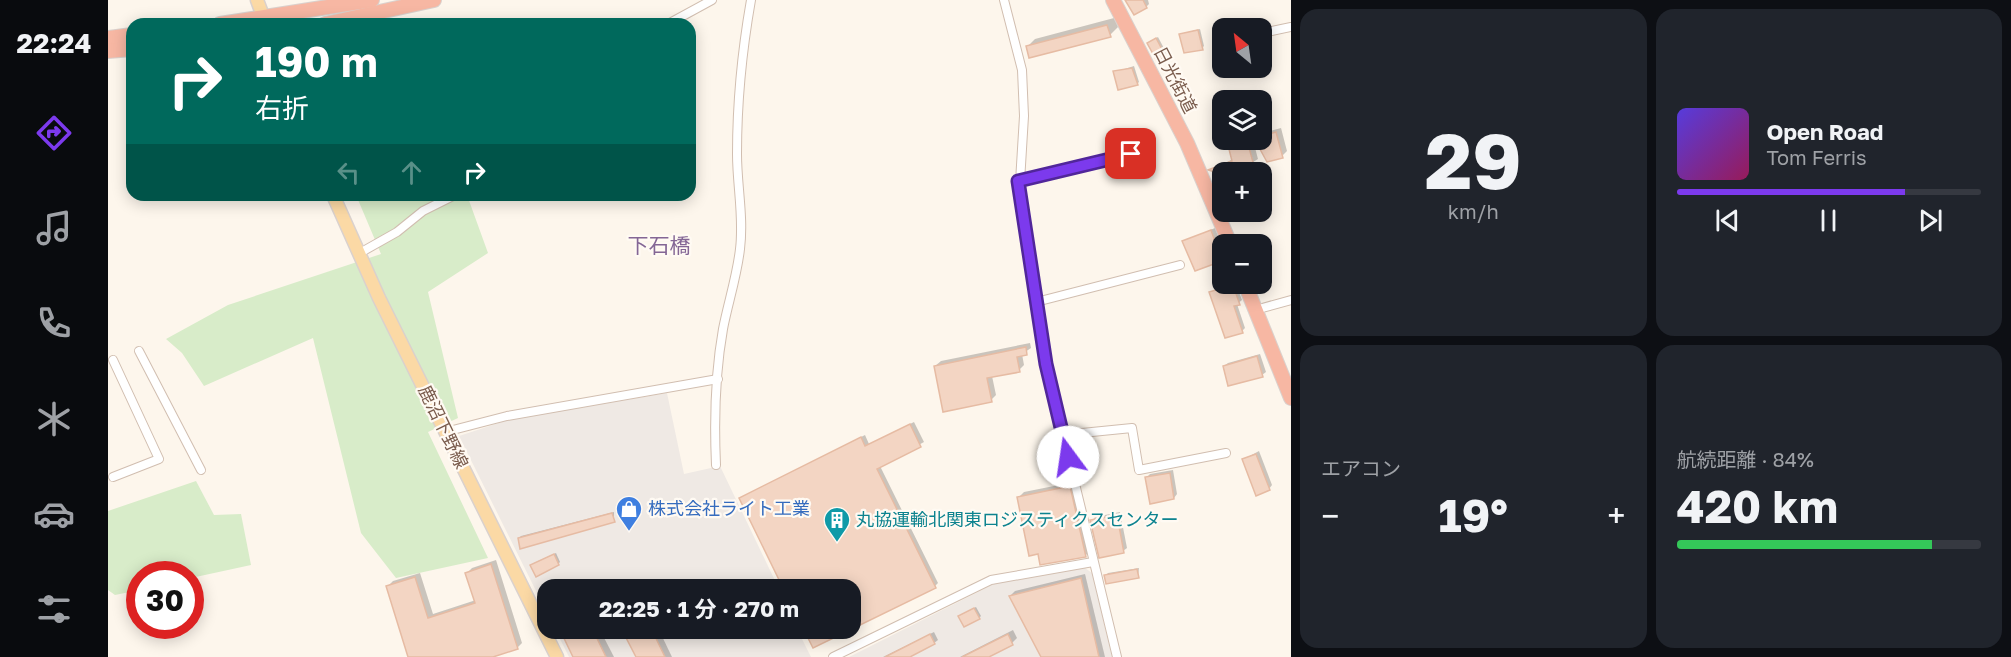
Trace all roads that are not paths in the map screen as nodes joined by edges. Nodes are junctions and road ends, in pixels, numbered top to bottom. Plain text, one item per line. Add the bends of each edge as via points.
1 (257, 0) edge
2 (372, 0) edge
3 (434, 0) edge
4 (712, 0) edge
5 (751, 0) edge
6 (1004, 0) edge
7 (1113, 0) edge
8 (264, 18) edge
9 (280, 18) edge
10 (352, 18) edge
11 (679, 18) edge
12 (1291, 27) edge
13 (1272, 31) edge
14 (126, 36) edge
15 (108, 38) edge
16 (126, 50) edge
17 (108, 51) edge
18 (1131, 154) dead end
19 (1018, 181) junction
20 (336, 201) edge
21 (443, 201) edge
22 (1226, 234) edge
23 (358, 254) junction
24 (1180, 265) dead end
25 (1249, 294) edge
26 (1291, 300) edge
27 (1036, 302) junction
28 (1255, 310) junction
29 (139, 351) dead end
30 (113, 360) dead end
31 (718, 379) junction
32 (1291, 398) edge
33 (445, 432) junction
34 (1062, 435) junction
35 (1226, 453) dead end
36 (716, 465) dead end
37 (201, 470) dead end
38 (113, 477) dead end
39 (1093, 562) junction
40 (557, 657) edge
41 (833, 657) edge
42 (1117, 657) edge

1 - 8 main road
2 - 9 highway
3 - 10 highway
4 - 11 street
5 - 31 street via 737,125 740,249
6 - 19 street via 1024,93
7 - 22 highway, 日光街道 via 1187,143
12 - 13 street
14 - 15 highway
16 - 17 highway
18 - 19 street
19 - 27 street
20 - 23 main road, 鹿沼下野線
21 - 23 street
23 - 33 main road, 鹿沼下野線
24 - 27 street
25 - 28 highway
26 - 28 street
27 - 34 street
28 - 32 highway
29 - 37 street
30 - 38 street via 159,459
31 - 33 street via 507,416
31 - 36 street via 714,421
33 - 40 main road, 鹿沼下野線
34 - 35 street via 1132,428 1139,470
34 - 39 street
39 - 41 street via 991,580
39 - 42 street

